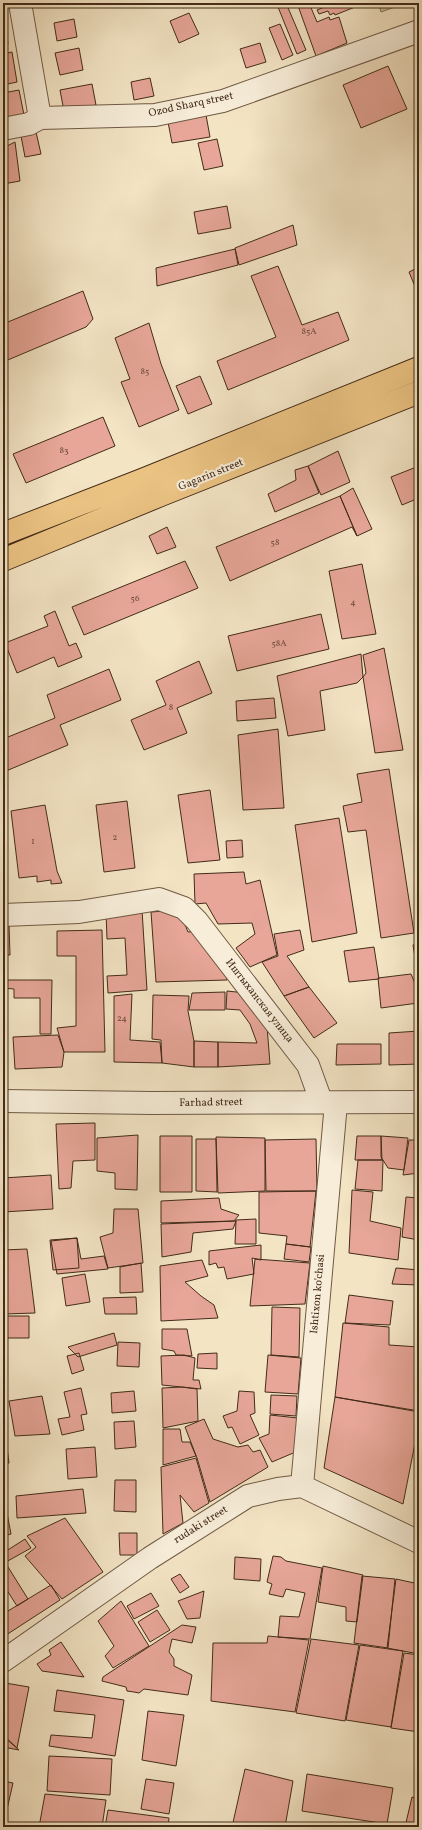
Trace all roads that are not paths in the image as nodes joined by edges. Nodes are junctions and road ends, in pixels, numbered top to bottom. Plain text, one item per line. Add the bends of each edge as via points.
1 (20, 3) edge
2 (419, 31) edge
3 (40, 118) junction
4 (3, 129) edge
5 (419, 368) edge
6 (419, 392) edge
7 (3, 534) edge
8 (3, 560) edge
9 (3, 914) edge
10 (3, 1101) edge
11 (329, 1102) junction
12 (419, 1102) edge
13 (302, 1486) junction
14 (419, 1542) edge
15 (3, 1661) edge

1 - 3 street
2 - 3 street, Ozod Sharq street via 223,101 155,115
3 - 4 street, Ozod Sharq street via 29,124
5 - 7 main road, Gagarin street
6 - 8 main road, Gagarin street
9 - 11 street, Иштыханская улица via 79,912 159,898 184,908 197,921 308,1065
10 - 11 street, Farhad street
11 - 12 street, Farhad street
11 - 13 street, Ishtixon ko'chasi
13 - 14 street
13 - 15 street, rudaki street via 248,1496 150,1558

